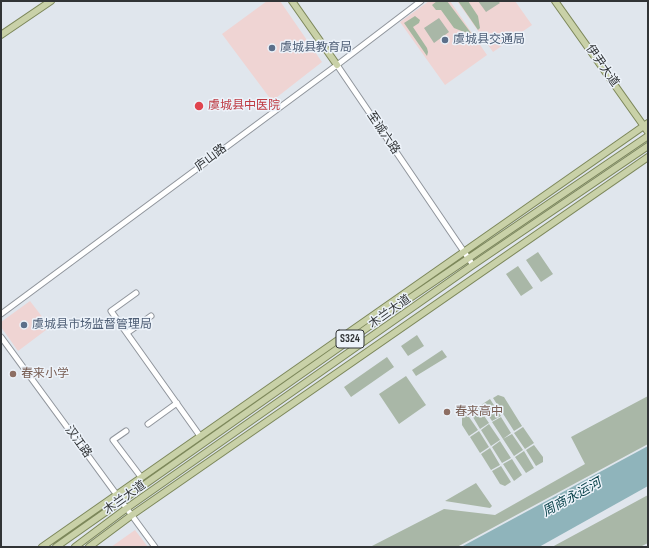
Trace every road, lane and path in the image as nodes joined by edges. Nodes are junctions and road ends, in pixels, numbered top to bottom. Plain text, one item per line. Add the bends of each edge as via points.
1 (51, 1) edge
2 (292, 1) edge
3 (421, 1) edge
4 (556, 1) edge
5 (1, 34) edge
6 (337, 65) junction
7 (646, 125) edge
8 (648, 132) edge
9 (648, 136) edge
10 (648, 146) edge
11 (648, 157) edge
12 (463, 251) junction
13 (468, 258) junction
14 (473, 265) junction
15 (136, 293) dead end
16 (1, 314) edge
17 (151, 316) dead end
18 (127, 334) junction
19 (1, 336) edge
20 (176, 403) junction
21 (148, 424) dead end
22 (126, 431) dead end
23 (200, 436) junction
24 (141, 477) junction
25 (117, 494) junction
26 (122, 500) junction
27 (127, 508) junction
28 (132, 514) junction
29 (42, 547) edge
30 (56, 547) edge
31 (75, 547) edge
32 (89, 547) edge
33 (155, 547) edge

1 - 5 main road
2 - 6 main road, 至诚六路
3 - 6 street, 庐山路
4 - 7 main road, 伊尹大道
6 - 12 street, 至诚六路
6 - 16 street, 庐山路
7 - 8 main road, 伊尹大道
7 - 12 main road
9 - 13 main road, 木兰大道 / S324
10 - 14 main road, 木兰大道 / S324
11 - 28 main road
12 - 13 street, 至诚六路
12 - 23 main road
13 - 14 street, 至诚六路
13 - 26 main road, 木兰大道 / S324
14 - 27 main road, 木兰大道 / S324
15 - 18 street via 111,311
17 - 18 street
18 - 20 street
19 - 25 street, 汉江路
20 - 21 street
20 - 23 street
22 - 24 street via 113,440
23 - 24 main road
24 - 25 main road
25 - 26 street, 汉江路
25 - 29 main road
26 - 27 street, 汉江路
26 - 30 main road, 木兰大道 / S324
27 - 28 street, 汉江路
27 - 31 main road, 木兰大道 / S324
28 - 32 main road
28 - 33 street, 汉江路

